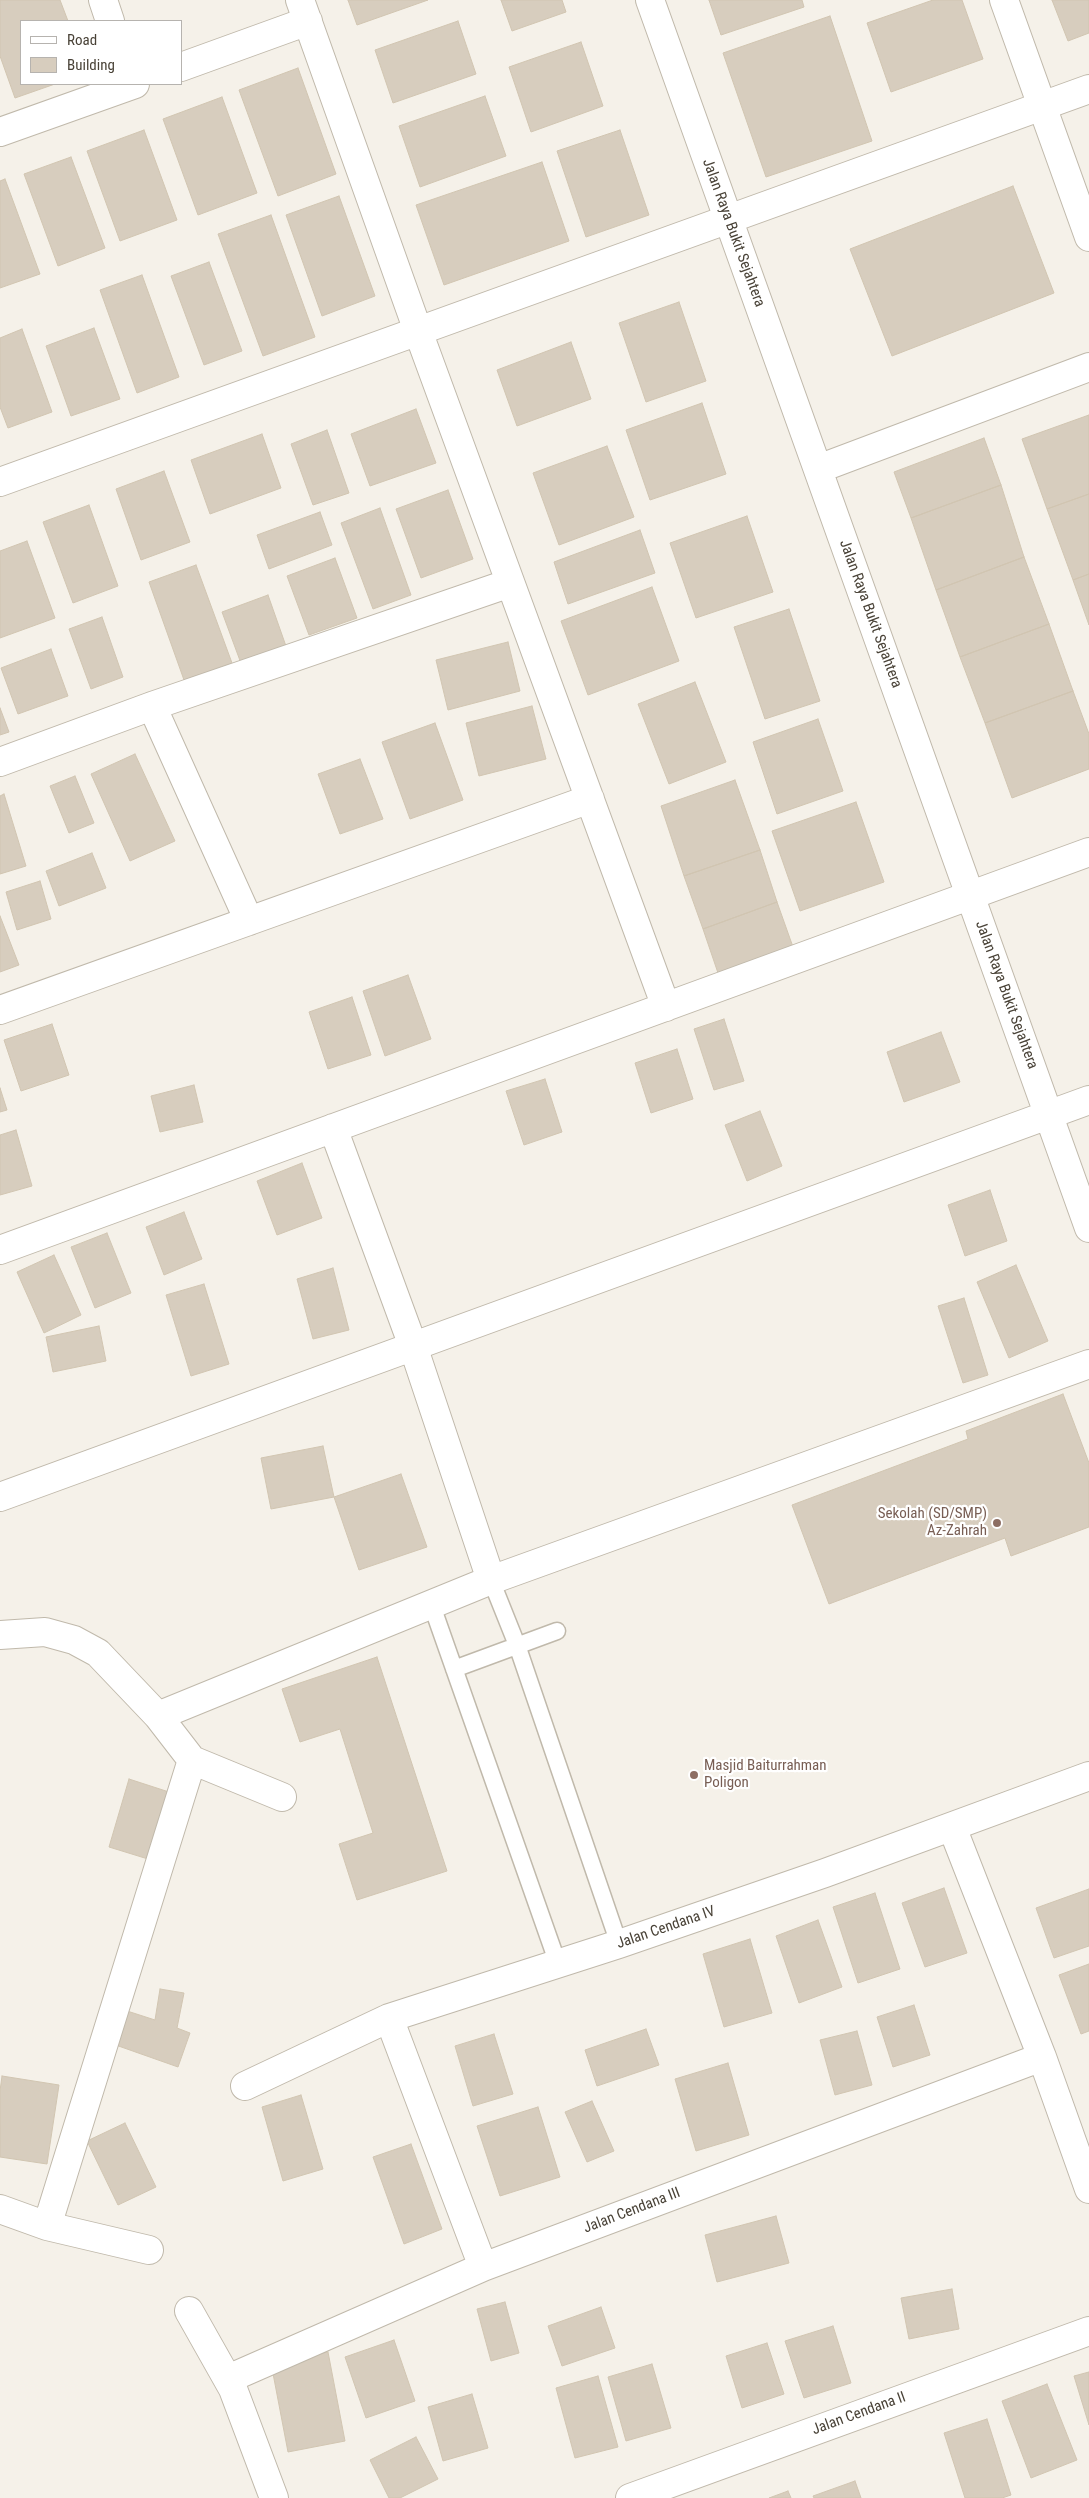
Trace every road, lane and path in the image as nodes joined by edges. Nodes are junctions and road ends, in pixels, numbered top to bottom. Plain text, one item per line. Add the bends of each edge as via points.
1 (102, 0) edge
2 (650, 0) edge
3 (1004, 0) edge
4 (304, 11) edge
5 (110, 20) edge
6 (182, 67) edge
7 (130, 85) edge
8 (1089, 89) edge
9 (1042, 106) junction
10 (0, 132) edge
11 (728, 218) junction
12 (1089, 237) edge
13 (418, 330) junction
14 (1089, 368) edge
15 (818, 469) junction
16 (0, 482) edge
17 (510, 583) junction
18 (152, 706) junction
19 (0, 762) edge
20 (590, 798) junction
21 (1089, 852) edge
22 (970, 895) junction
23 (249, 921) junction
24 (666, 1007) junction
25 (0, 1010) edge
26 (1089, 1100) edge
27 (1048, 1114) junction
28 (333, 1128) junction
29 (1089, 1228) edge
30 (0, 1250) edge
31 (413, 1346) junction
32 (1089, 1364) edge
33 (0, 1497) edge
34 (490, 1580) junction
35 (430, 1603) junction
36 (557, 1631) dead end
37 (0, 1635) edge
38 (517, 1645) junction
39 (454, 1669) junction
40 (158, 1716) junction
41 (192, 1760) junction
42 (1089, 1776) edge
43 (282, 1797) dead end
44 (952, 1827) junction
45 (619, 1944) junction
46 (558, 1964) junction
47 (389, 2018) junction
48 (1042, 2057) junction
49 (245, 2086) dead end
50 (1089, 2189) edge
51 (0, 2210) edge
52 (47, 2226) junction
53 (149, 2250) dead end
54 (483, 2267) junction
55 (189, 2311) dead end
56 (1089, 2330) edge
57 (228, 2379) junction
58 (274, 2498) edge
59 (630, 2498) edge

1 - 5 street
2 - 11 street, Jalan Raya Bukit Sejahtera
3 - 9 street
4 - 6 street
4 - 13 street
7 - 10 street
8 - 9 street
9 - 11 street
9 - 12 street
11 - 13 street
11 - 15 street, Jalan Raya Bukit Sejahtera
13 - 16 street
13 - 17 street
14 - 15 street
15 - 22 street, Jalan Raya Bukit Sejahtera
17 - 18 street
17 - 20 street
18 - 19 street
18 - 23 street
20 - 23 street
20 - 24 street
21 - 22 street
22 - 24 street
22 - 27 street, Jalan Raya Bukit Sejahtera
23 - 25 street
24 - 28 street
26 - 27 street
27 - 29 street, Jalan Raya Bukit Sejahtera
27 - 31 street
28 - 30 street
28 - 31 street
31 - 33 street
31 - 34 street
32 - 34 street
34 - 35 street
34 - 38 lane
35 - 39 lane
35 - 40 street
36 - 38 lane
37 - 40 street via 45,1632 74,1640 98,1653
38 - 39 lane
38 - 45 lane
39 - 46 lane
40 - 41 street
41 - 43 street
41 - 52 street
42 - 44 street, Jalan Cendana IV
44 - 45 street, Jalan Cendana IV
44 - 48 street
45 - 46 street, Jalan Cendana IV
46 - 47 street, Jalan Cendana IV
47 - 49 street, Jalan Cendana IV
47 - 54 street
48 - 50 street
48 - 54 street, Jalan Cendana III
51 - 52 street
52 - 53 street
54 - 57 street, Jalan Cendana III
55 - 57 street
56 - 59 street, Jalan Cendana II
57 - 58 street

